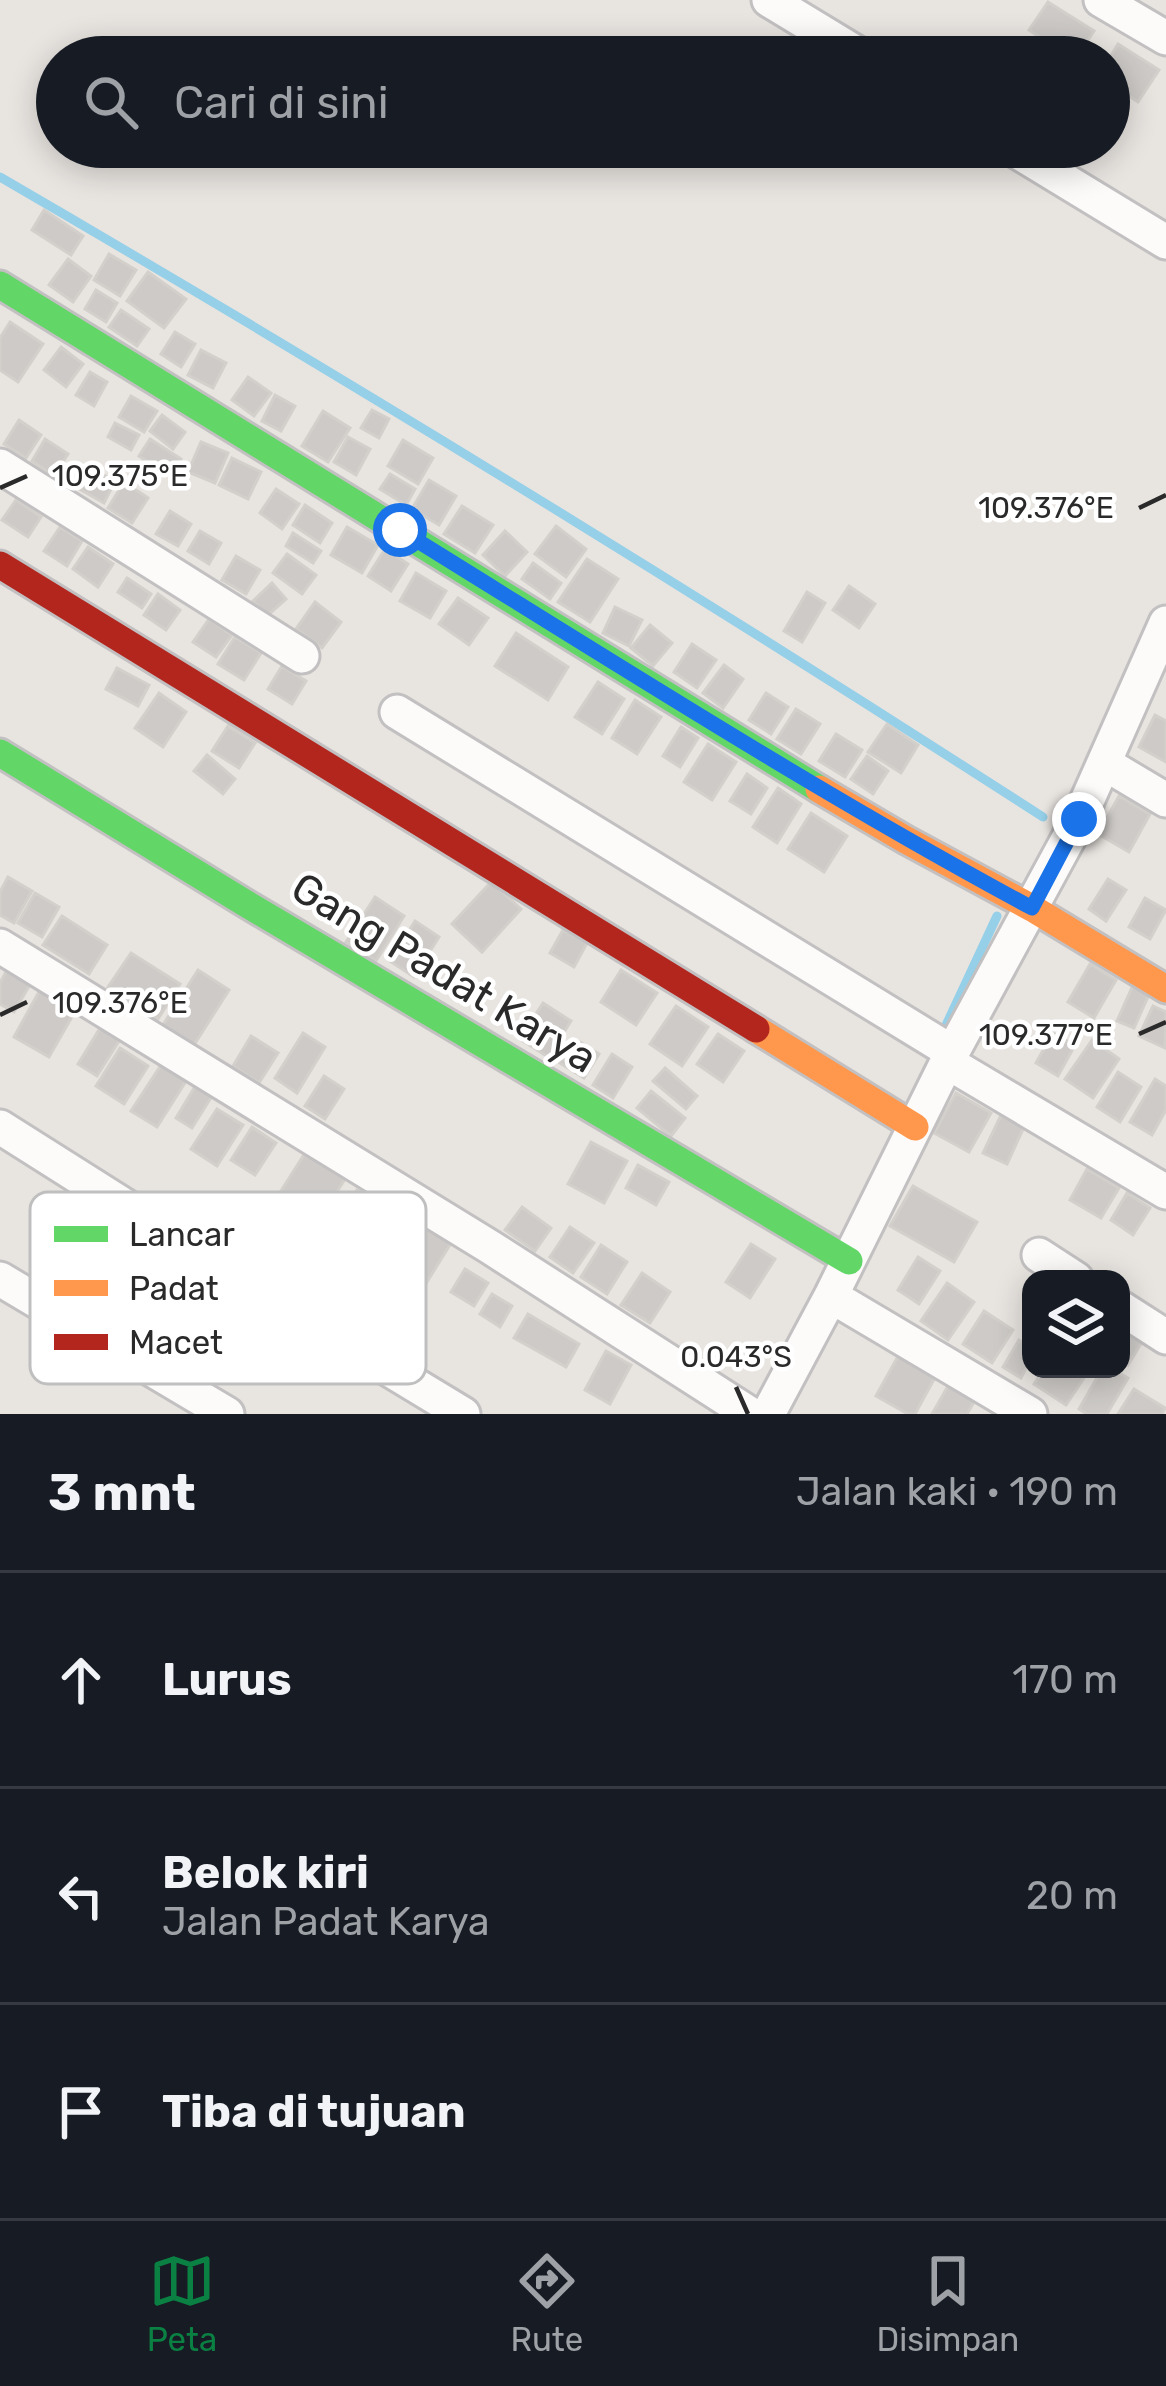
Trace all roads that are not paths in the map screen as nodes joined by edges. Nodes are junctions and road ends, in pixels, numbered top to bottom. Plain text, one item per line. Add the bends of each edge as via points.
1 (769, 0) edge
2 (1101, 0) edge
3 (828, 36) edge
4 (1166, 38) edge
5 (1044, 168) edge
6 (1166, 242) edge
7 (2, 290) edge
8 (0, 466) edge
9 (0, 566) edge
10 (1166, 623) edge
11 (302, 656) dead end
12 (397, 712) dead end
13 (0, 753) edge
14 (1104, 763) junction
15 (1166, 800) edge
16 (1032, 908) junction
17 (0, 946) edge
18 (1166, 988) edge
19 (950, 1057) junction
20 (0, 1127) edge
21 (915, 1127) junction
22 (103, 1192) edge
23 (400, 1192) edge
24 (1166, 1192) edge
25 (426, 1208) edge
26 (1039, 1255) dead end
27 (849, 1261) junction
28 (1062, 1270) edge
29 (0, 1279) edge
30 (832, 1296) junction
31 (30, 1297) edge
32 (1130, 1314) edge
33 (1166, 1337) edge
34 (177, 1384) edge
35 (413, 1384) edge
36 (227, 1414) edge
37 (463, 1414) edge
38 (750, 1414) edge
39 (768, 1414) edge
40 (1030, 1414) edge

1 - 3 street
2 - 4 street
5 - 6 street
7 - 16 street via 769,759
8 - 11 street
9 - 21 street
10 - 14 street
12 - 19 street
13 - 27 street, Gang Padat Karya
14 - 15 street
14 - 16 street
16 - 18 street
16 - 19 street
17 - 23 street
19 - 21 street
19 - 24 street
20 - 22 street
21 - 27 street
25 - 38 street
26 - 28 street
27 - 30 street
29 - 31 street
30 - 39 street
30 - 40 street
32 - 33 street
34 - 36 street
35 - 37 street

